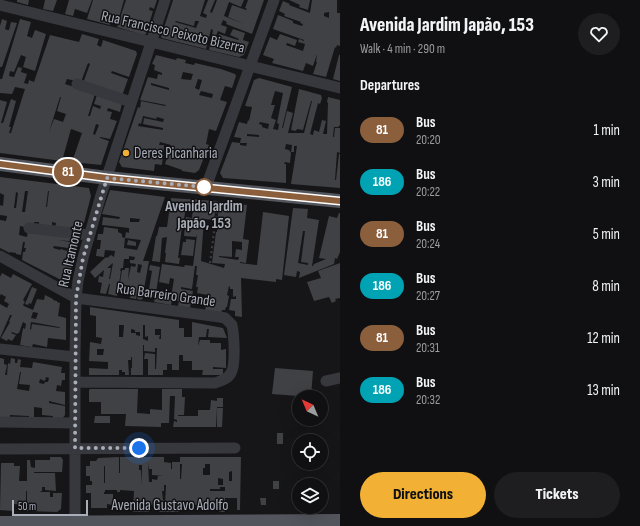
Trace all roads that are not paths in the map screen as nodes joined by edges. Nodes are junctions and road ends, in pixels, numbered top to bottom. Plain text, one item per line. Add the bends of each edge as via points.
1 (165, 0) edge
2 (274, 0) edge
3 (0, 5) edge
4 (151, 43) junction
5 (250, 66) junction
6 (77, 84) dead end
7 (340, 88) edge
8 (131, 102) junction
9 (0, 164) edge
10 (107, 178) junction
11 (206, 187) junction
12 (340, 201) edge
13 (29, 228) dead end
14 (89, 235) junction
15 (0, 256) edge
16 (76, 298) junction
17 (0, 349) edge
18 (75, 357) junction
19 (340, 378) edge
20 (326, 381) dead end
21 (75, 382) junction
22 (0, 422) edge
23 (75, 423) junction
24 (75, 448) junction
25 (235, 448) dead end
26 (0, 449) edge
27 (340, 521) edge
28 (0, 523) edge
29 (197, 524) edge
30 (284, 524) edge
31 (75, 525) edge

1 - 4 street, Rua Itamonte
2 - 5 street
3 - 4 street, Rua Francisco Peixoto Bizerra
4 - 5 street, Rua Francisco Peixoto Bizerra
4 - 8 street, Rua Itamonte
5 - 7 street, Rua Francisco Peixoto Bizerra
5 - 11 street
6 - 8 street
8 - 10 street, Rua Itamonte
9 - 10 main road
10 - 11 main road
10 - 14 street, Rua Itamonte
11 - 12 main road
13 - 14 street
14 - 16 street, Rua Itamonte
15 - 16 street
16 - 18 street, Rua Itamonte
16 - 21 street, Rua Barreiro Grande via 225,318 232,325 234,360 231,374 223,381
17 - 18 street
18 - 21 street, Rua Itamonte
19 - 20 street
21 - 23 street, Rua Itamonte
22 - 23 street
23 - 24 street, Rua Itamonte
24 - 25 street
24 - 26 street
24 - 31 street, Rua Itamonte
27 - 30 main road, Avenida Gustavo Adolfo
28 - 31 main road, Avenida Gustavo Adolfo
29 - 30 main road, Avenida Gustavo Adolfo
29 - 31 main road, Avenida Gustavo Adolfo

